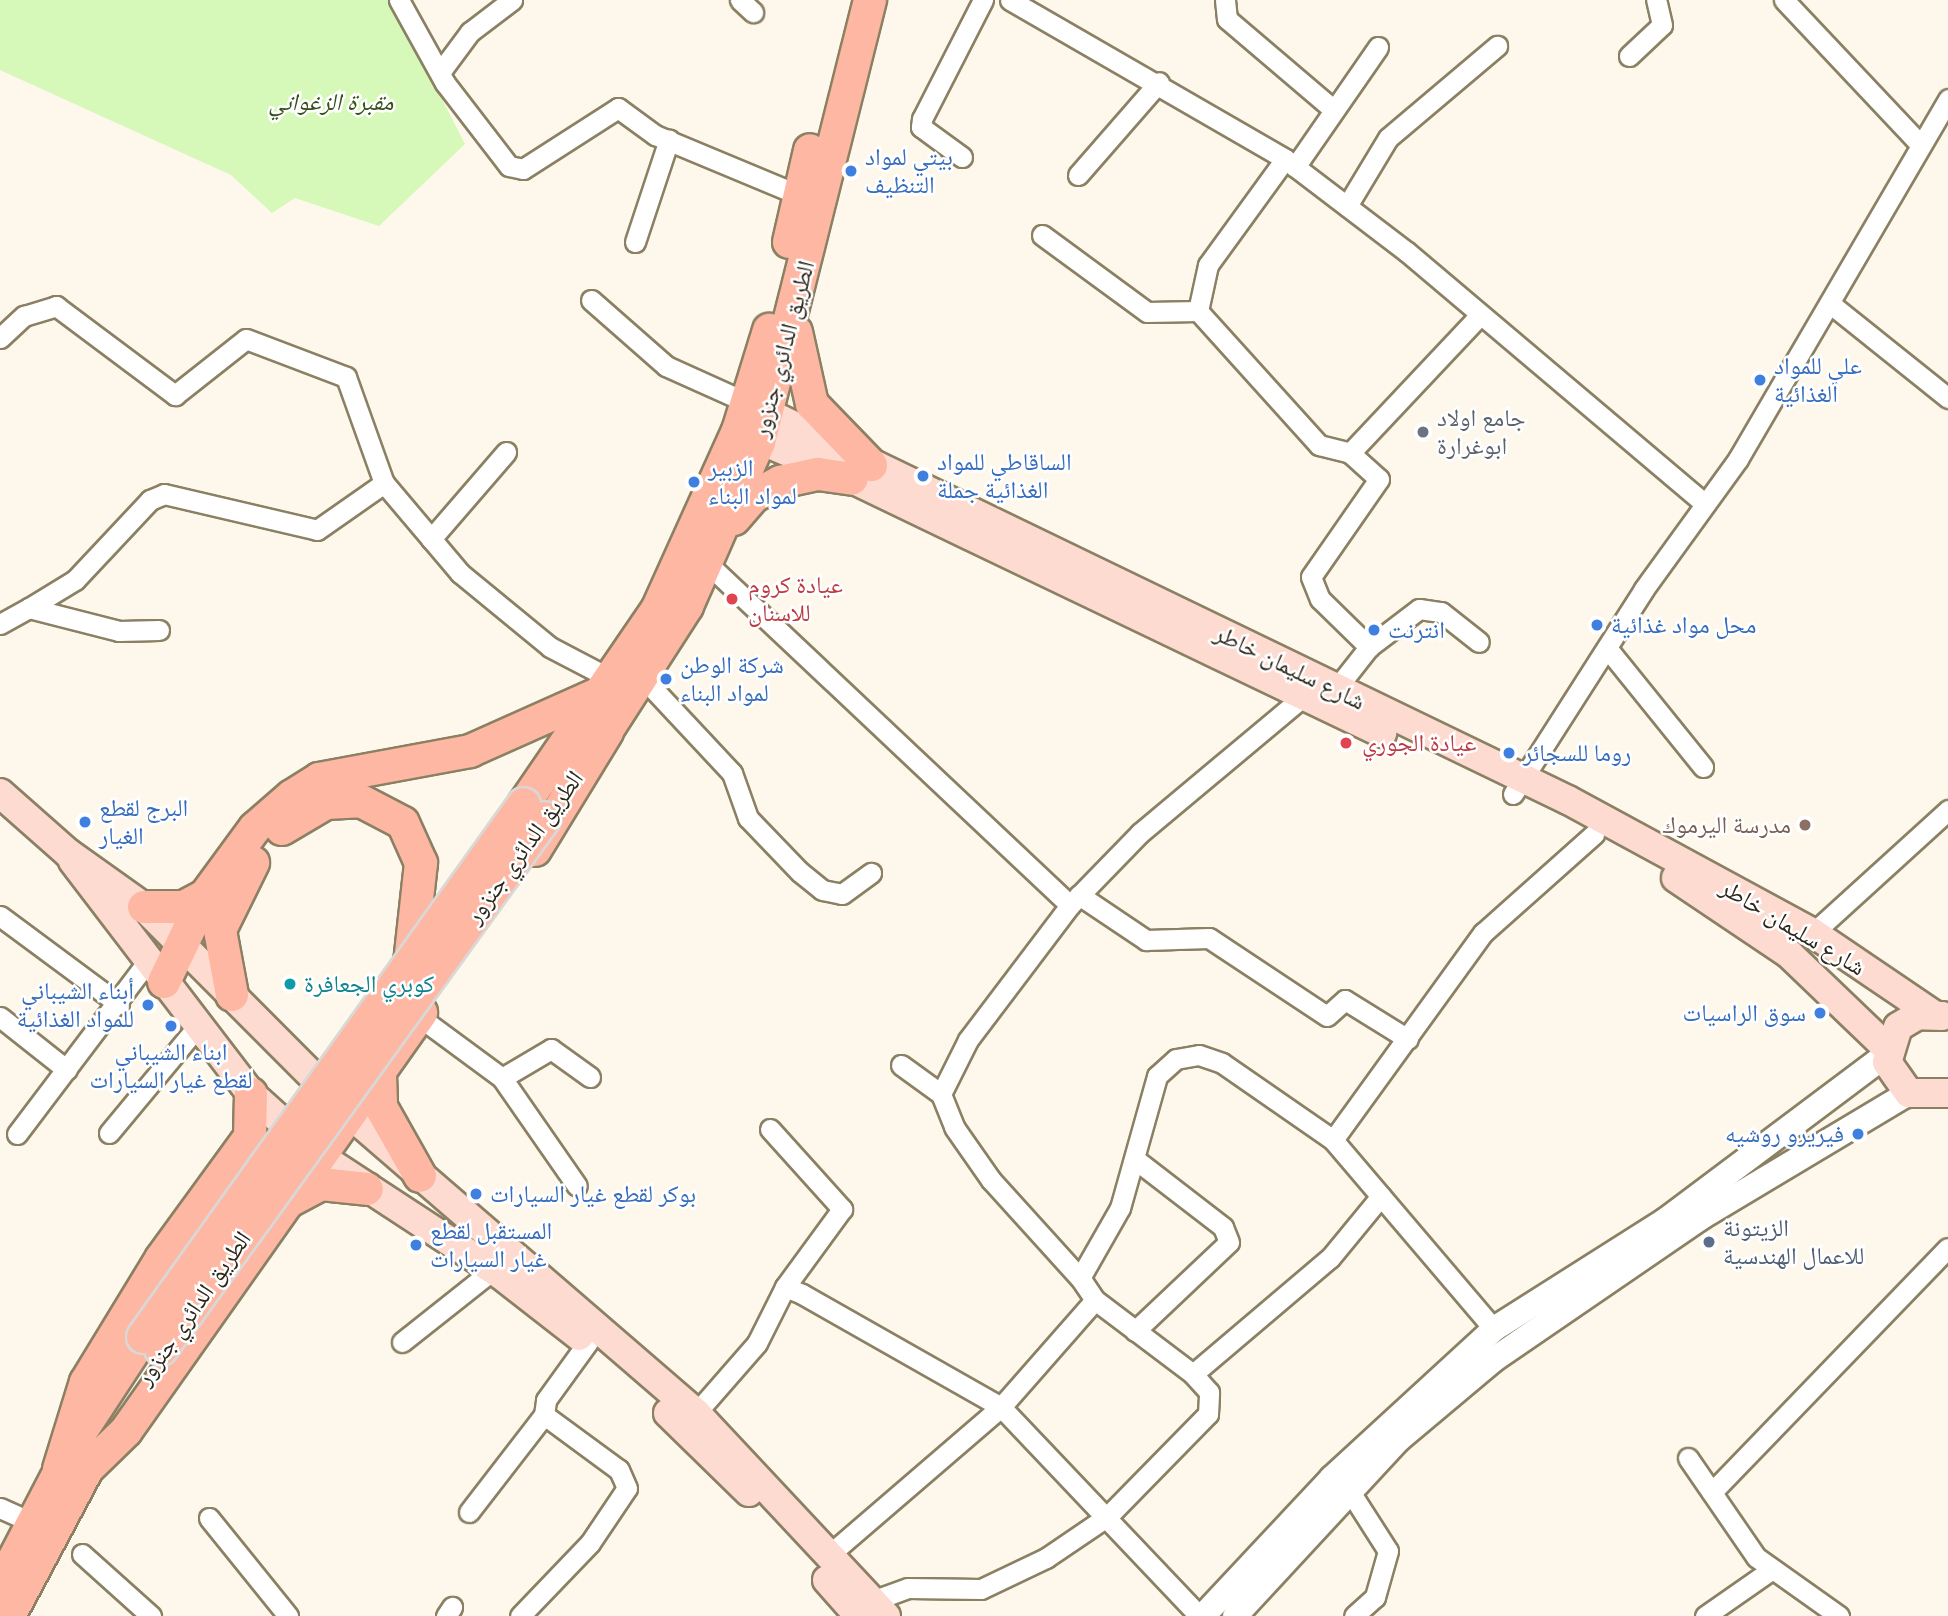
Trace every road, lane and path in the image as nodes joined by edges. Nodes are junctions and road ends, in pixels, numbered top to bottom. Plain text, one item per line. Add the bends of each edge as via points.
1 (399, 0) edge
2 (512, 0) edge
3 (852, 0) edge
4 (870, 0) edge
5 (984, 0) edge
6 (1010, 0) edge
7 (1225, 0) edge
8 (1657, 0) edge
9 (1784, 0) edge
10 (1497, 46) dead end
11 (1378, 47) dead end
12 (1629, 56) dead end
13 (440, 71) junction
14 (1159, 82) junction
15 (1948, 99) edge
16 (1334, 110) junction
17 (668, 139) junction
18 (1918, 142) junction
19 (962, 157) dead end
20 (1290, 163) junction
21 (1078, 175) dead end
22 (799, 195) junction
23 (1347, 206) junction
24 (1042, 235) dead end
25 (635, 242) dead end
26 (591, 300) dead end
27 (1832, 305) junction
28 (1198, 311) junction
29 (1480, 315) junction
30 (794, 319) junction
31 (0, 338) edge
32 (1948, 398) edge
33 (753, 422) junction
34 (506, 452) dead end
35 (1350, 453) junction
36 (862, 472) junction
37 (384, 483) junction
38 (1704, 503) junction
39 (726, 528) junction
40 (431, 539) junction
41 (709, 565) junction
42 (29, 608) junction
43 (0, 624) edge
44 (159, 630) dead end
45 (1479, 642) dead end
46 (1369, 647) junction
47 (1607, 648) junction
48 (621, 683) junction
49 (1336, 690) junction
50 (1304, 696) junction
51 (607, 732) junction
52 (1703, 767) dead end
53 (1517, 786) junction
54 (0, 793) edge
55 (1948, 810) edge
56 (534, 811) junction
57 (1594, 834) junction
58 (68, 853) junction
59 (872, 873) dead end
60 (205, 896) junction
61 (1075, 900) junction
62 (144, 907) junction
63 (0, 916) edge
64 (1813, 933) junction
65 (182, 944) junction
66 (410, 962) junction
67 (156, 972) junction
68 (232, 995) junction
69 (119, 1004) junction
70 (1942, 1014) edge
71 (418, 1016) junction
72 (0, 1017) edge
73 (197, 1027) junction
74 (1408, 1039) junction
75 (1887, 1051) junction
76 (901, 1065) dead end
77 (67, 1070) junction
78 (380, 1074) junction
79 (590, 1077) dead end
80 (502, 1078) junction
81 (251, 1094) junction
82 (941, 1094) junction
83 (1934, 1099) edge
84 (352, 1116) junction
85 (770, 1129) dead end
86 (109, 1133) dead end
87 (17, 1135) dead end
88 (1333, 1139) junction
89 (321, 1157) junction
90 (1136, 1160) junction
91 (420, 1176) junction
92 (576, 1186) dead end
93 (367, 1189) junction
94 (1381, 1196) junction
95 (282, 1208) junction
96 (1948, 1248) edge
97 (493, 1270) junction
98 (1080, 1278) junction
99 (785, 1287) junction
100 (1095, 1300) junction
101 (1494, 1329) junction
102 (1135, 1331) junction
103 (402, 1342) dead end
104 (587, 1342) junction
105 (152, 1343) junction
106 (1193, 1374) junction
107 (1000, 1407) junction
108 (696, 1413) junction
109 (544, 1415) junction
110 (1688, 1458) dead end
111 (72, 1470) junction
112 (1349, 1490) junction
113 (1712, 1492) junction
114 (0, 1508) edge
115 (469, 1512) dead end
116 (1108, 1517) junction
117 (209, 1518) dead end
118 (31, 1522) junction
119 (82, 1553) dead end
120 (830, 1553) junction
121 (1771, 1570) junction
122 (0, 1586) edge
123 (867, 1613) edge
124 (9, 1616) edge
125 (151, 1616) edge
126 (288, 1616) edge
127 (520, 1616) edge
128 (1201, 1616) edge
129 (1235, 1616) edge
130 (1353, 1616) edge
131 (1705, 1616) edge
132 (1839, 1616) edge

1 - 13 street
2 - 13 street via 470,32
3 - 22 main road, الطريق الدائري جنزور
4 - 30 main road, الطريق الدائري جنزور
5 - 19 street via 921,127
6 - 14 street
7 - 16 street via 1227,19
8 - 12 street via 1662,25
9 - 18 street
10 - 23 street via 1388,138
11 - 16 street
13 - 17 street via 473,123 516,169 614,108
14 - 20 street
14 - 21 street
15 - 18 street
16 - 20 street
17 - 22 street
17 - 25 street
18 - 27 street
20 - 23 street
20 - 28 street via 1208,265
22 - 33 main road, الطريق الدائري جنزور
23 - 29 street
24 - 28 street via 1147,312
26 - 33 street via 666,366
27 - 32 street
27 - 38 street
28 - 35 street via 1319,444
29 - 35 street
29 - 38 street
30 - 33 main road, الطريق الدائري جنزور
30 - 36 main road via 812,404
31 - 37 street via 24,316 56,306 175,395 252,339 346,377
33 - 36 main road, شارع سليمان خاطر
33 - 39 main road, الطريق الدائري جنزور
33 - 48 main road, الطريق الدائري جنزور
34 - 40 street
35 - 46 street via 1379,479 1377,489 1324,556 1311,588
36 - 39 main road via 780,482 754,496
36 - 49 main road, شارع سليمان خاطر
36 - 50 main road, شارع سليمان خاطر
37 - 40 street
37 - 42 street via 317,530 164,494 150,500 82,573
38 - 47 street
39 - 41 main road, الطريق الدائري جنزور
40 - 48 street via 506,615
41 - 48 main road, الطريق الدائري جنزور
41 - 61 street
42 - 43 street
42 - 44 street via 119,631
45 - 46 street via 1441,612 1419,610
46 - 49 street
47 - 52 street
47 - 53 street
48 - 51 main road, الطريق الدائري جنزور
48 - 56 main road, الطريق الدائري جنزور
48 - 59 street via 732,773 748,818 822,891 842,894
48 - 60 main road via 471,751 319,779 255,828
49 - 53 main road, شارع سليمان خاطر
50 - 53 main road, شارع سليمان خاطر
50 - 61 street via 1160,815
51 - 56 main road, الطريق الدائري جنزور
51 - 71 main road via 559,815
53 - 57 main road, شارع سليمان خاطر
53 - 64 main road, شارع سليمان خاطر
54 - 58 main road
55 - 64 street
56 - 66 main road, الطريق الدائري جنزور, bridge
56 - 105 main road, الطريق الدائري جنزور, bridge
57 - 74 street via 1483,933
57 - 75 main road, شارع سليمان خاطر via 1689,886 1789,954
58 - 62 main road
58 - 67 main road
60 - 62 main road via 184,907
60 - 65 main road
61 - 74 street via 1146,940 1209,938 1327,1016 1345,1000
61 - 82 street via 968,1040
62 - 65 main road
63 - 69 street
64 - 70 main road, شارع سليمان خاطر
65 - 67 main road
65 - 68 main road
66 - 68 main road via 421,878 417,844 385,811 361,801 326,803 292,820 262,850 228,905 219,949
66 - 105 main road, الطريق الدائري جنزور, bridge
67 - 69 street
67 - 73 main road
68 - 84 main road
69 - 77 street
70 - 75 main road via 1907,1019
71 - 78 main road
71 - 80 street
72 - 77 street
73 - 81 main road
73 - 86 street
74 - 88 street
75 - 83 main road via 1891,1074
75 - 101 street via 1666,1220
76 - 82 street
77 - 87 street
78 - 84 main road
78 - 91 main road via 381,1107
79 - 80 street via 551,1049
80 - 92 street
81 - 89 main road
81 - 111 main road via 250,1137 97,1363
82 - 98 street via 954,1127 991,1180
83 - 112 street via 1700,1218 1493,1360
84 - 89 main road
84 - 91 main road
85 - 99 street via 842,1209
88 - 90 street via 1222,1063 1188,1055 1157,1076
88 - 94 street
89 - 93 main road
89 - 95 main road
90 - 98 street via 1119,1208
90 - 102 street via 1223,1227 1229,1242
91 - 108 main road
93 - 95 main road via 321,1184
93 - 97 main road
94 - 101 street
94 - 106 street via 1322,1266
95 - 111 main road via 126,1431
96 - 113 street
97 - 103 street
97 - 104 main road
98 - 100 street
99 - 107 street via 897,1343
99 - 108 street via 757,1343
100 - 102 street
100 - 107 street
101 - 128 street via 1332,1478
102 - 106 street
104 - 109 street via 546,1400
104 - 123 main road via 754,1497
105 - 111 main road, الطريق الدائري جنزور
106 - 116 street via 1209,1392 1208,1414
107 - 116 street
107 - 120 street
108 - 120 main road
109 - 115 street
109 - 127 street via 619,1470 627,1488 590,1543
110 - 113 street
111 - 118 main road, الطريق الدائري جنزور
111 - 124 main road, الطريق الدائري جنزور
112 - 129 street
112 - 130 street via 1388,1551 1375,1597
113 - 121 street
114 - 118 street
116 - 123 street via 1046,1558 981,1588 908,1588
116 - 128 street
117 - 126 street
118 - 122 main road, الطريق الدائري جنزور
119 - 125 street
120 - 123 main road
121 - 131 street
121 - 132 street

